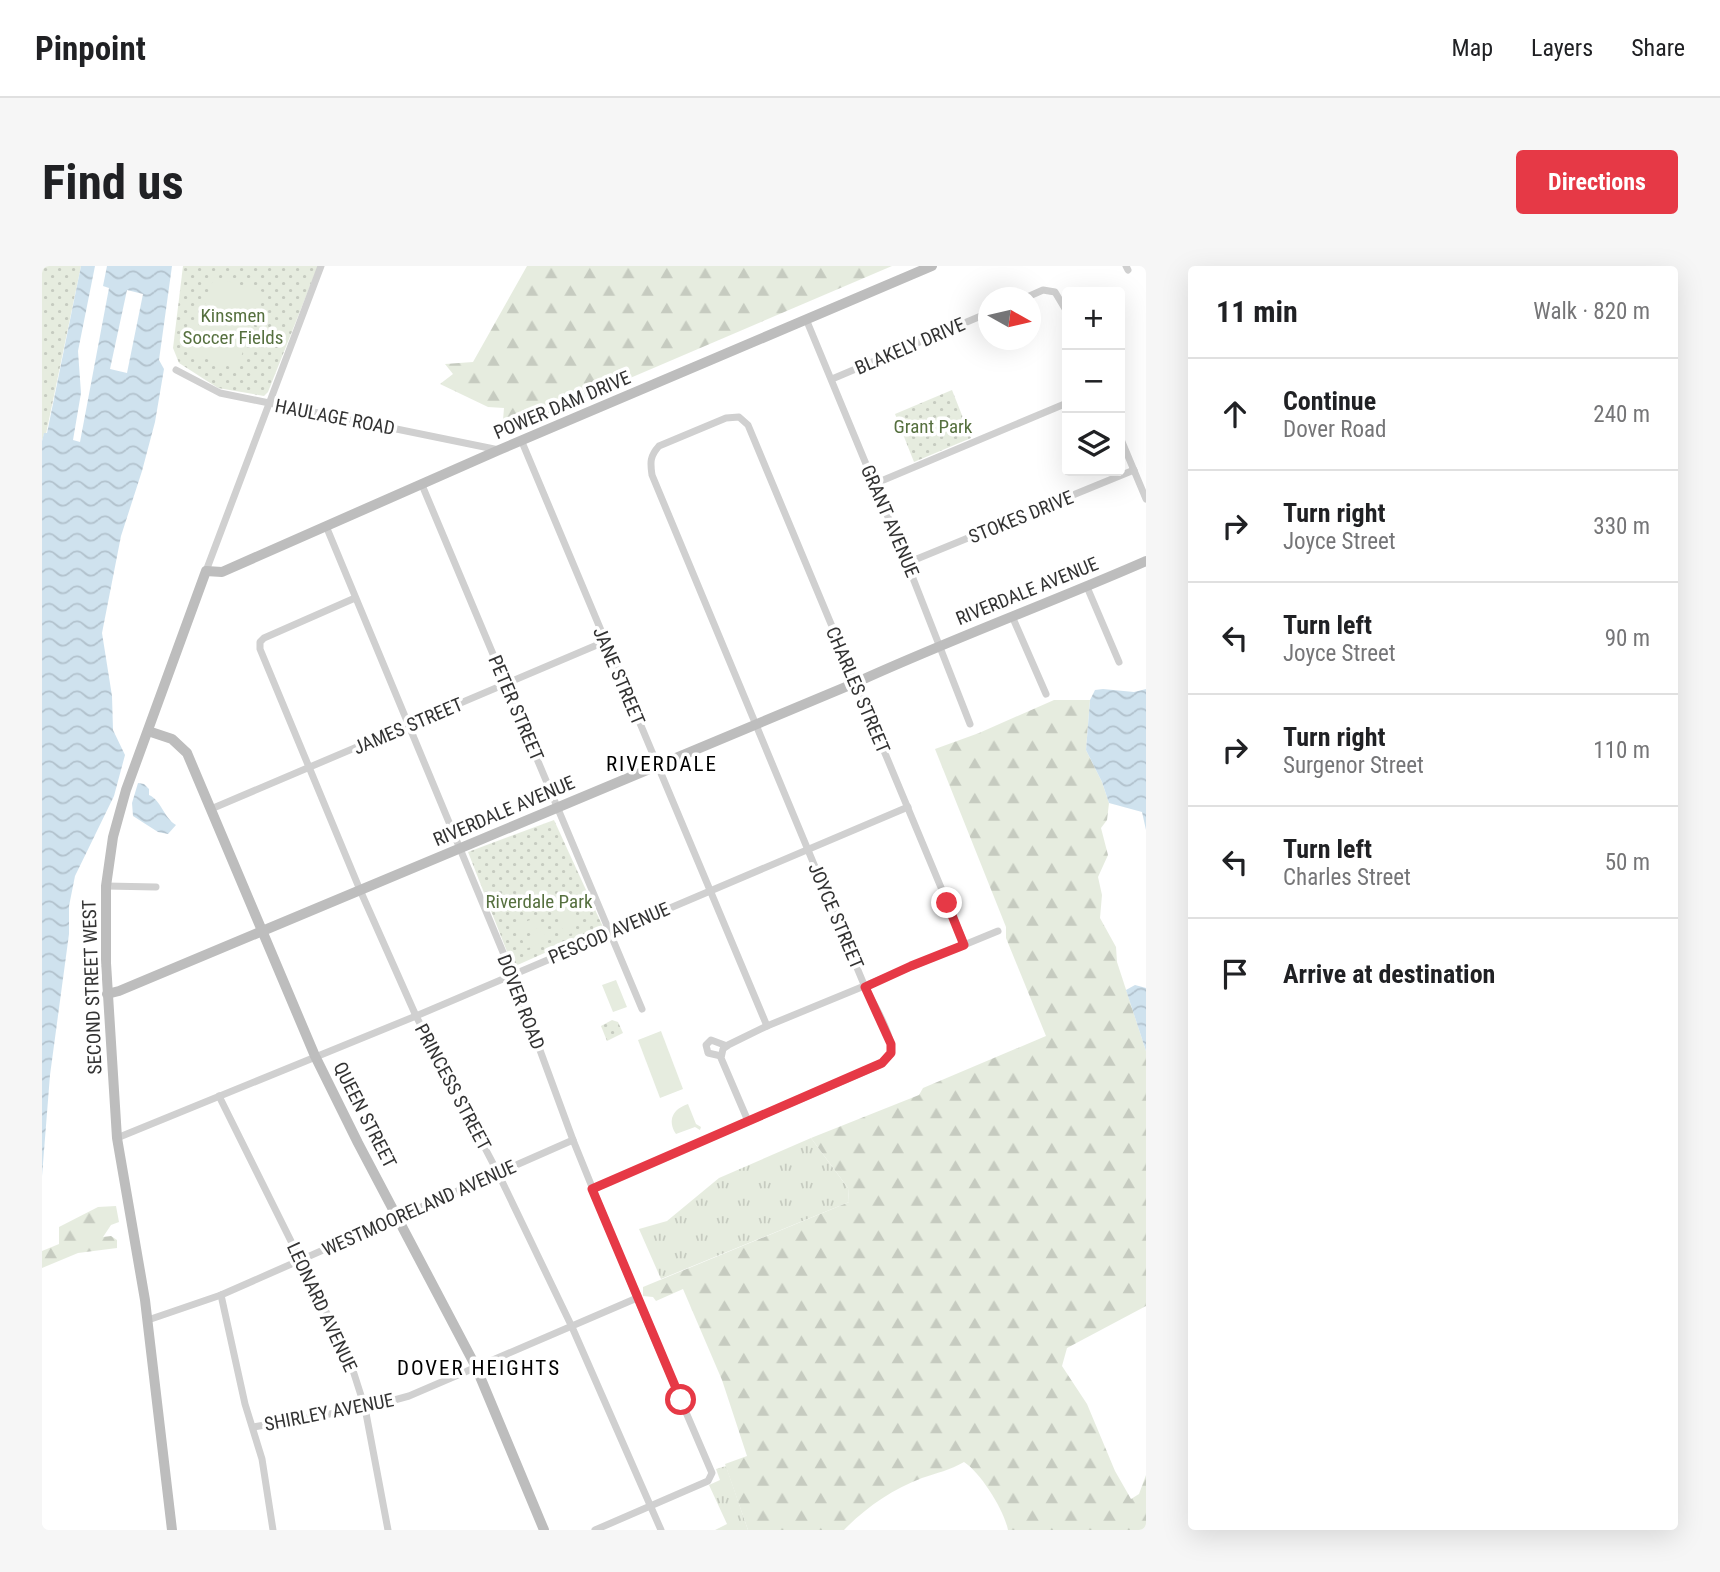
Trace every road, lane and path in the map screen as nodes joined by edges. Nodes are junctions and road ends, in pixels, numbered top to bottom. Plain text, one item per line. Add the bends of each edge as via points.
1 (321, 266) edge
2 (932, 266) edge
3 (1041, 291) edge
4 (1062, 304) edge
5 (978, 318) edge
6 (807, 319) junction
7 (176, 370) dead end
8 (832, 379) junction
9 (269, 404) junction
10 (1062, 405) edge
11 (752, 435) joint
12 (522, 442) junction
13 (1125, 449) edge
14 (499, 450) junction
15 (1134, 470) junction
16 (874, 484) junction
17 (422, 485) junction
18 (1146, 499) edge
19 (326, 526) junction
20 (1146, 561) edge
21 (908, 563) junction
22 (206, 572) junction
23 (1087, 587) junction
24 (355, 598) junction
25 (1012, 616) junction
26 (604, 642) junction
27 (940, 645) junction
28 (1119, 662) dead end
29 (505, 683) junction
30 (855, 683) junction
31 (1046, 694) dead end
32 (755, 724) junction
33 (970, 724) dead end
34 (409, 726) junction
35 (148, 731) junction
36 (657, 766) junction
37 (308, 768) junction
38 (558, 807) junction
39 (908, 807) junction
40 (211, 809) junction
41 (458, 849) junction
42 (808, 849) junction
43 (106, 886) junction
44 (156, 887) dead end
45 (360, 890) junction
46 (709, 891) junction
47 (998, 931) dead end
48 (262, 932) junction
49 (611, 933) junction
50 (964, 945) junction
51 (512, 974) junction
52 (865, 987) junction
53 (107, 994) junction
54 (642, 1009) dead end
55 (416, 1016) junction
56 (767, 1026) junction
57 (727, 1046) junction
58 (315, 1056) junction
59 (721, 1056) junction
60 (219, 1096) junction
61 (748, 1121) junction
62 (117, 1138) junction
63 (573, 1140) junction
64 (498, 1173) junction
65 (592, 1189) junction
66 (398, 1216) junction
67 (301, 1260) junction
68 (221, 1295) junction
69 (637, 1298) junction
70 (148, 1320) junction
71 (572, 1327) junction
72 (476, 1367) junction
73 (365, 1408) junction
74 (253, 1427) junction
75 (651, 1506) junction
76 (172, 1530) edge
77 (273, 1530) edge
78 (388, 1530) edge
79 (544, 1530) edge
80 (595, 1530) edge
81 (661, 1530) edge

1 - 9 street, SECOND STREET WEST
2 - 6 street, POWER DAM DRIVE
3 - 4 street via 1055,292
5 - 8 street, BLAKELY DRIVE
6 - 8 street, GRANT AVENUE
6 - 12 street, POWER DAM DRIVE
7 - 9 street, HAULAGE ROAD via 219,393
8 - 16 street, GRANT AVENUE
9 - 14 street, HAULAGE ROAD
9 - 22 street, SECOND STREET WEST
10 - 16 street
11 - 30 street, CHARLES STREET
11 - 32 street, JOYCE STREET via 739,417 726,418 670,440 652,454 650,463
12 - 14 street, POWER DAM DRIVE
12 - 26 street, JANE STREET
13 - 15 street
14 - 17 street, POWER DAM DRIVE
15 - 18 street
15 - 21 street, STOKES DRIVE
16 - 21 street, GRANT AVENUE
17 - 19 street, POWER DAM DRIVE
17 - 29 street, PETER STREET
19 - 22 street, POWER DAM DRIVE via 222,572
19 - 24 street, DOVER ROAD
20 - 23 street, RIVERDALE AVENUE
21 - 27 street, GRANT AVENUE
22 - 35 street, SECOND STREET WEST
23 - 25 street, RIVERDALE AVENUE
23 - 28 street
24 - 34 street, DOVER ROAD
24 - 37 street, PRINCESS STREET via 261,639 260,649
25 - 27 street, RIVERDALE AVENUE
25 - 31 street
26 - 29 street, JAMES STREET
26 - 36 street, JANE STREET
27 - 30 street, RIVERDALE AVENUE
27 - 33 street, GRANT AVENUE
29 - 34 street, JAMES STREET
29 - 38 street, PETER STREET
30 - 32 street, RIVERDALE AVENUE
30 - 39 street, CHARLES STREET
32 - 36 street, RIVERDALE AVENUE
32 - 42 street, JOYCE STREET
34 - 37 street, JAMES STREET
34 - 41 street, DOVER ROAD
35 - 40 street, QUEEN STREET via 184,748
35 - 43 street, SECOND STREET WEST via 119,814
36 - 38 street, RIVERDALE AVENUE
36 - 46 street, JANE STREET
37 - 40 street, JAMES STREET
37 - 45 street, PRINCESS STREET
38 - 41 street, RIVERDALE AVENUE
38 - 49 street, PETER STREET
39 - 42 street, PESCOD AVENUE
39 - 50 street, CHARLES STREET
40 - 48 street, QUEEN STREET
41 - 45 street, RIVERDALE AVENUE
41 - 51 street, DOVER ROAD
42 - 46 street, PESCOD AVENUE
42 - 52 street, JOYCE STREET
43 - 44 street
43 - 53 street, SECOND STREET WEST
45 - 48 street, RIVERDALE AVENUE
45 - 55 street, PRINCESS STREET
46 - 49 street, PESCOD AVENUE
46 - 56 street, JANE STREET
47 - 50 street
48 - 53 street, RIVERDALE AVENUE
48 - 58 street, QUEEN STREET
49 - 51 street, PESCOD AVENUE
49 - 54 street, PETER STREET
50 - 52 street
51 - 55 street, PESCOD AVENUE
51 - 63 street, DOVER ROAD
52 - 56 street
52 - 61 street, JOYCE STREET via 891,1044 887,1059
53 - 62 street, SECOND STREET WEST
55 - 58 street, PESCOD AVENUE
55 - 64 street, PRINCESS STREET
56 - 57 street
57 - 59 street
57 - 59 street via 711,1040 706,1045 708,1053
58 - 60 street, PESCOD AVENUE
58 - 66 street, QUEEN STREET
59 - 61 street
60 - 62 street, PESCOD AVENUE
60 - 67 street, LEONARD AVENUE
61 - 65 street, JOYCE STREET
62 - 70 street, SECOND STREET WEST
63 - 64 street, WESTMOORELAND AVENUE
63 - 65 street, DOVER ROAD
64 - 66 street, WESTMOORELAND AVENUE
64 - 71 street, PRINCESS STREET
65 - 69 street, DOVER ROAD
66 - 67 street, WESTMOORELAND AVENUE
66 - 72 street, QUEEN STREET
67 - 68 street, WESTMOORELAND AVENUE
67 - 73 street, LEONARD AVENUE via 349,1358
68 - 70 street, WESTMOORELAND AVENUE
68 - 74 street
69 - 71 street, SHIRLEY AVENUE
69 - 75 street, DOVER ROAD via 712,1473 711,1478
70 - 76 street, SECOND STREET WEST
71 - 72 street, SHIRLEY AVENUE
71 - 75 street, PRINCESS STREET
72 - 73 street, SHIRLEY AVENUE via 409,1396
72 - 79 street, QUEEN STREET
73 - 74 street, SHIRLEY AVENUE
73 - 78 street, LEONARD AVENUE
74 - 77 street via 263,1460
75 - 80 street
75 - 81 street, PRINCESS STREET

